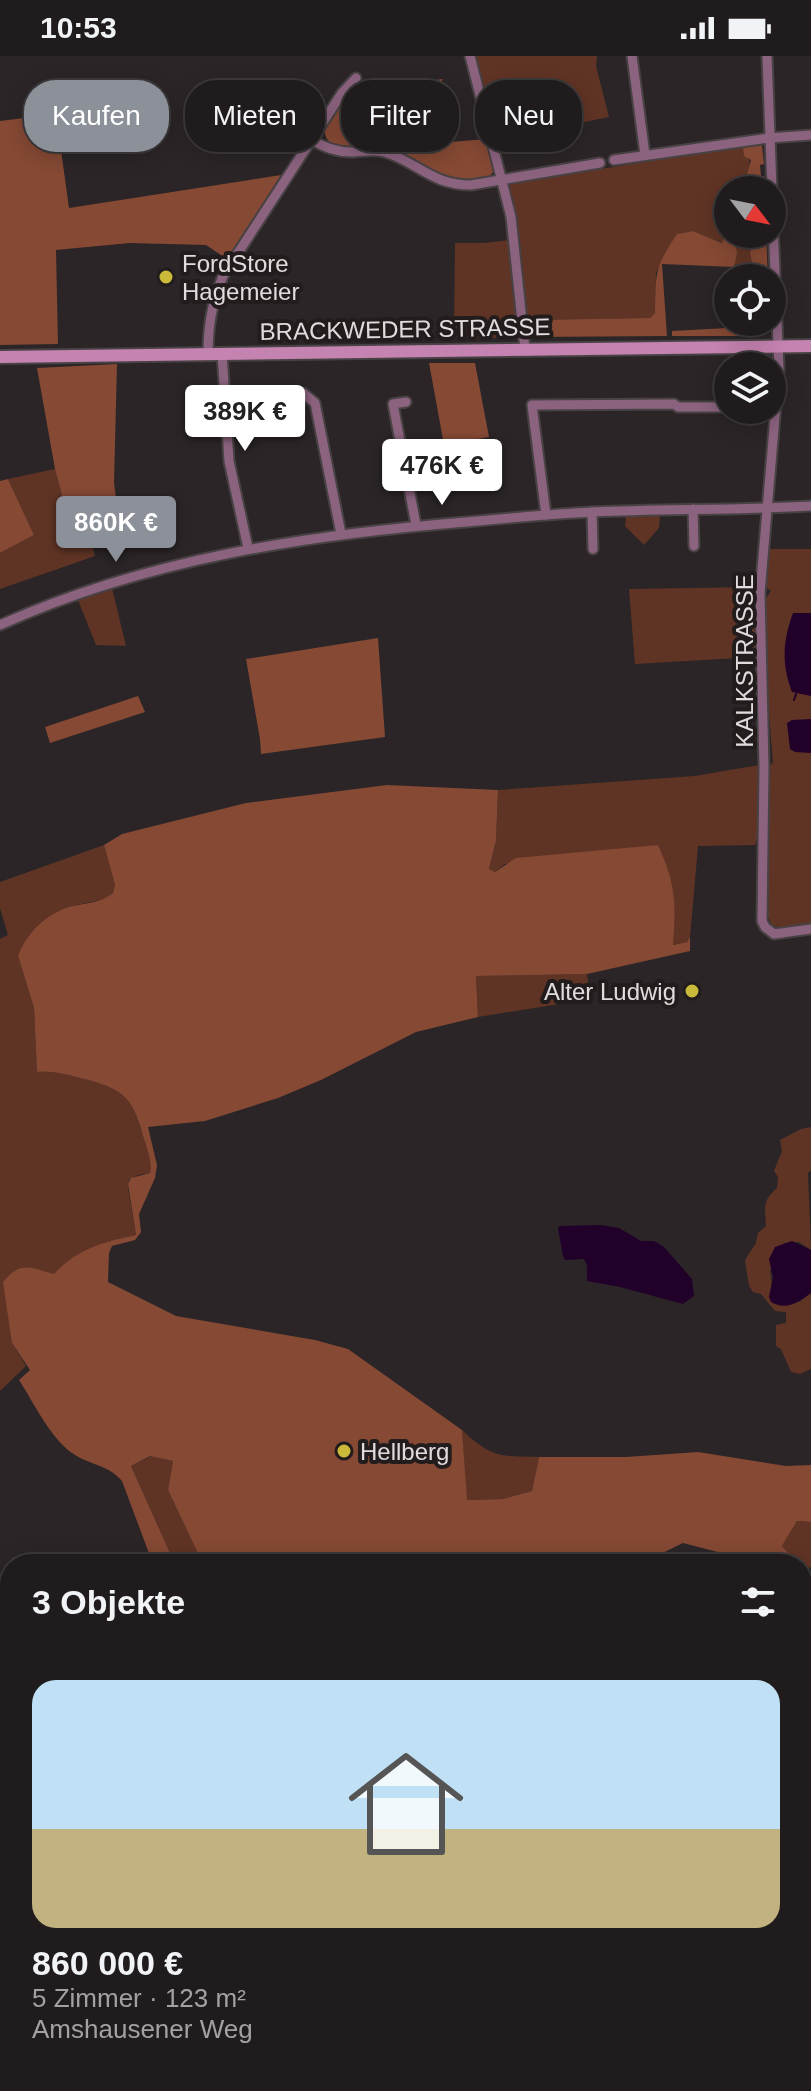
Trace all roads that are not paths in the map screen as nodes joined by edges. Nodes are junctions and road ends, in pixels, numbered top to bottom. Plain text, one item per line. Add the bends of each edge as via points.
1 (470, 56) edge
2 (632, 56) edge
3 (767, 56) edge
4 (356, 78) dead end
5 (325, 118) edge
6 (811, 135) edge
7 (769, 138) junction
8 (325, 148) edge
9 (303, 152) edge
10 (645, 155) junction
11 (614, 160) dead end
12 (600, 163) dead end
13 (771, 176) edge
14 (501, 179) junction
15 (774, 248) edge
16 (778, 346) junction
17 (811, 346) edge
18 (525, 349) junction
19 (778, 352) edge
20 (215, 354) junction
21 (0, 357) edge
22 (303, 393) dead end
23 (406, 402) dead end
24 (714, 407) edge
25 (773, 424) edge
26 (811, 506) edge
27 (768, 508) junction
28 (693, 509) junction
29 (592, 512) junction
30 (546, 515) junction
31 (416, 525) junction
32 (341, 534) junction
33 (694, 546) dead end
34 (248, 548) junction
35 (593, 549) dead end
36 (0, 625) edge
37 (811, 929) edge

1 - 14 street
2 - 10 street
3 - 7 street
4 - 5 street
6 - 7 street
7 - 10 street
7 - 13 street
8 - 14 street via 389,154 454,185
9 - 20 street via 223,276 208,323
10 - 11 street
12 - 14 street
14 - 18 street via 511,217
15 - 16 street, KALKSTRASSE
16 - 17 street, BRACKWEDER STRASSE
16 - 18 street, BRACKWEDER STRASSE
16 - 19 street, KALKSTRASSE
18 - 20 street, BRACKWEDER STRASSE
20 - 21 street, BRACKWEDER STRASSE
20 - 34 street via 229,461
22 - 32 street via 315,403
23 - 31 street via 393,404
24 - 30 street via 532,405
25 - 27 street, KALKSTRASSE
26 - 27 street
27 - 28 street
27 - 37 street, KALKSTRASSE via 760,593 762,921 774,934
28 - 29 street
28 - 33 street
29 - 30 street
29 - 35 street
30 - 31 street
31 - 32 street
32 - 34 street
34 - 36 street via 109,583

